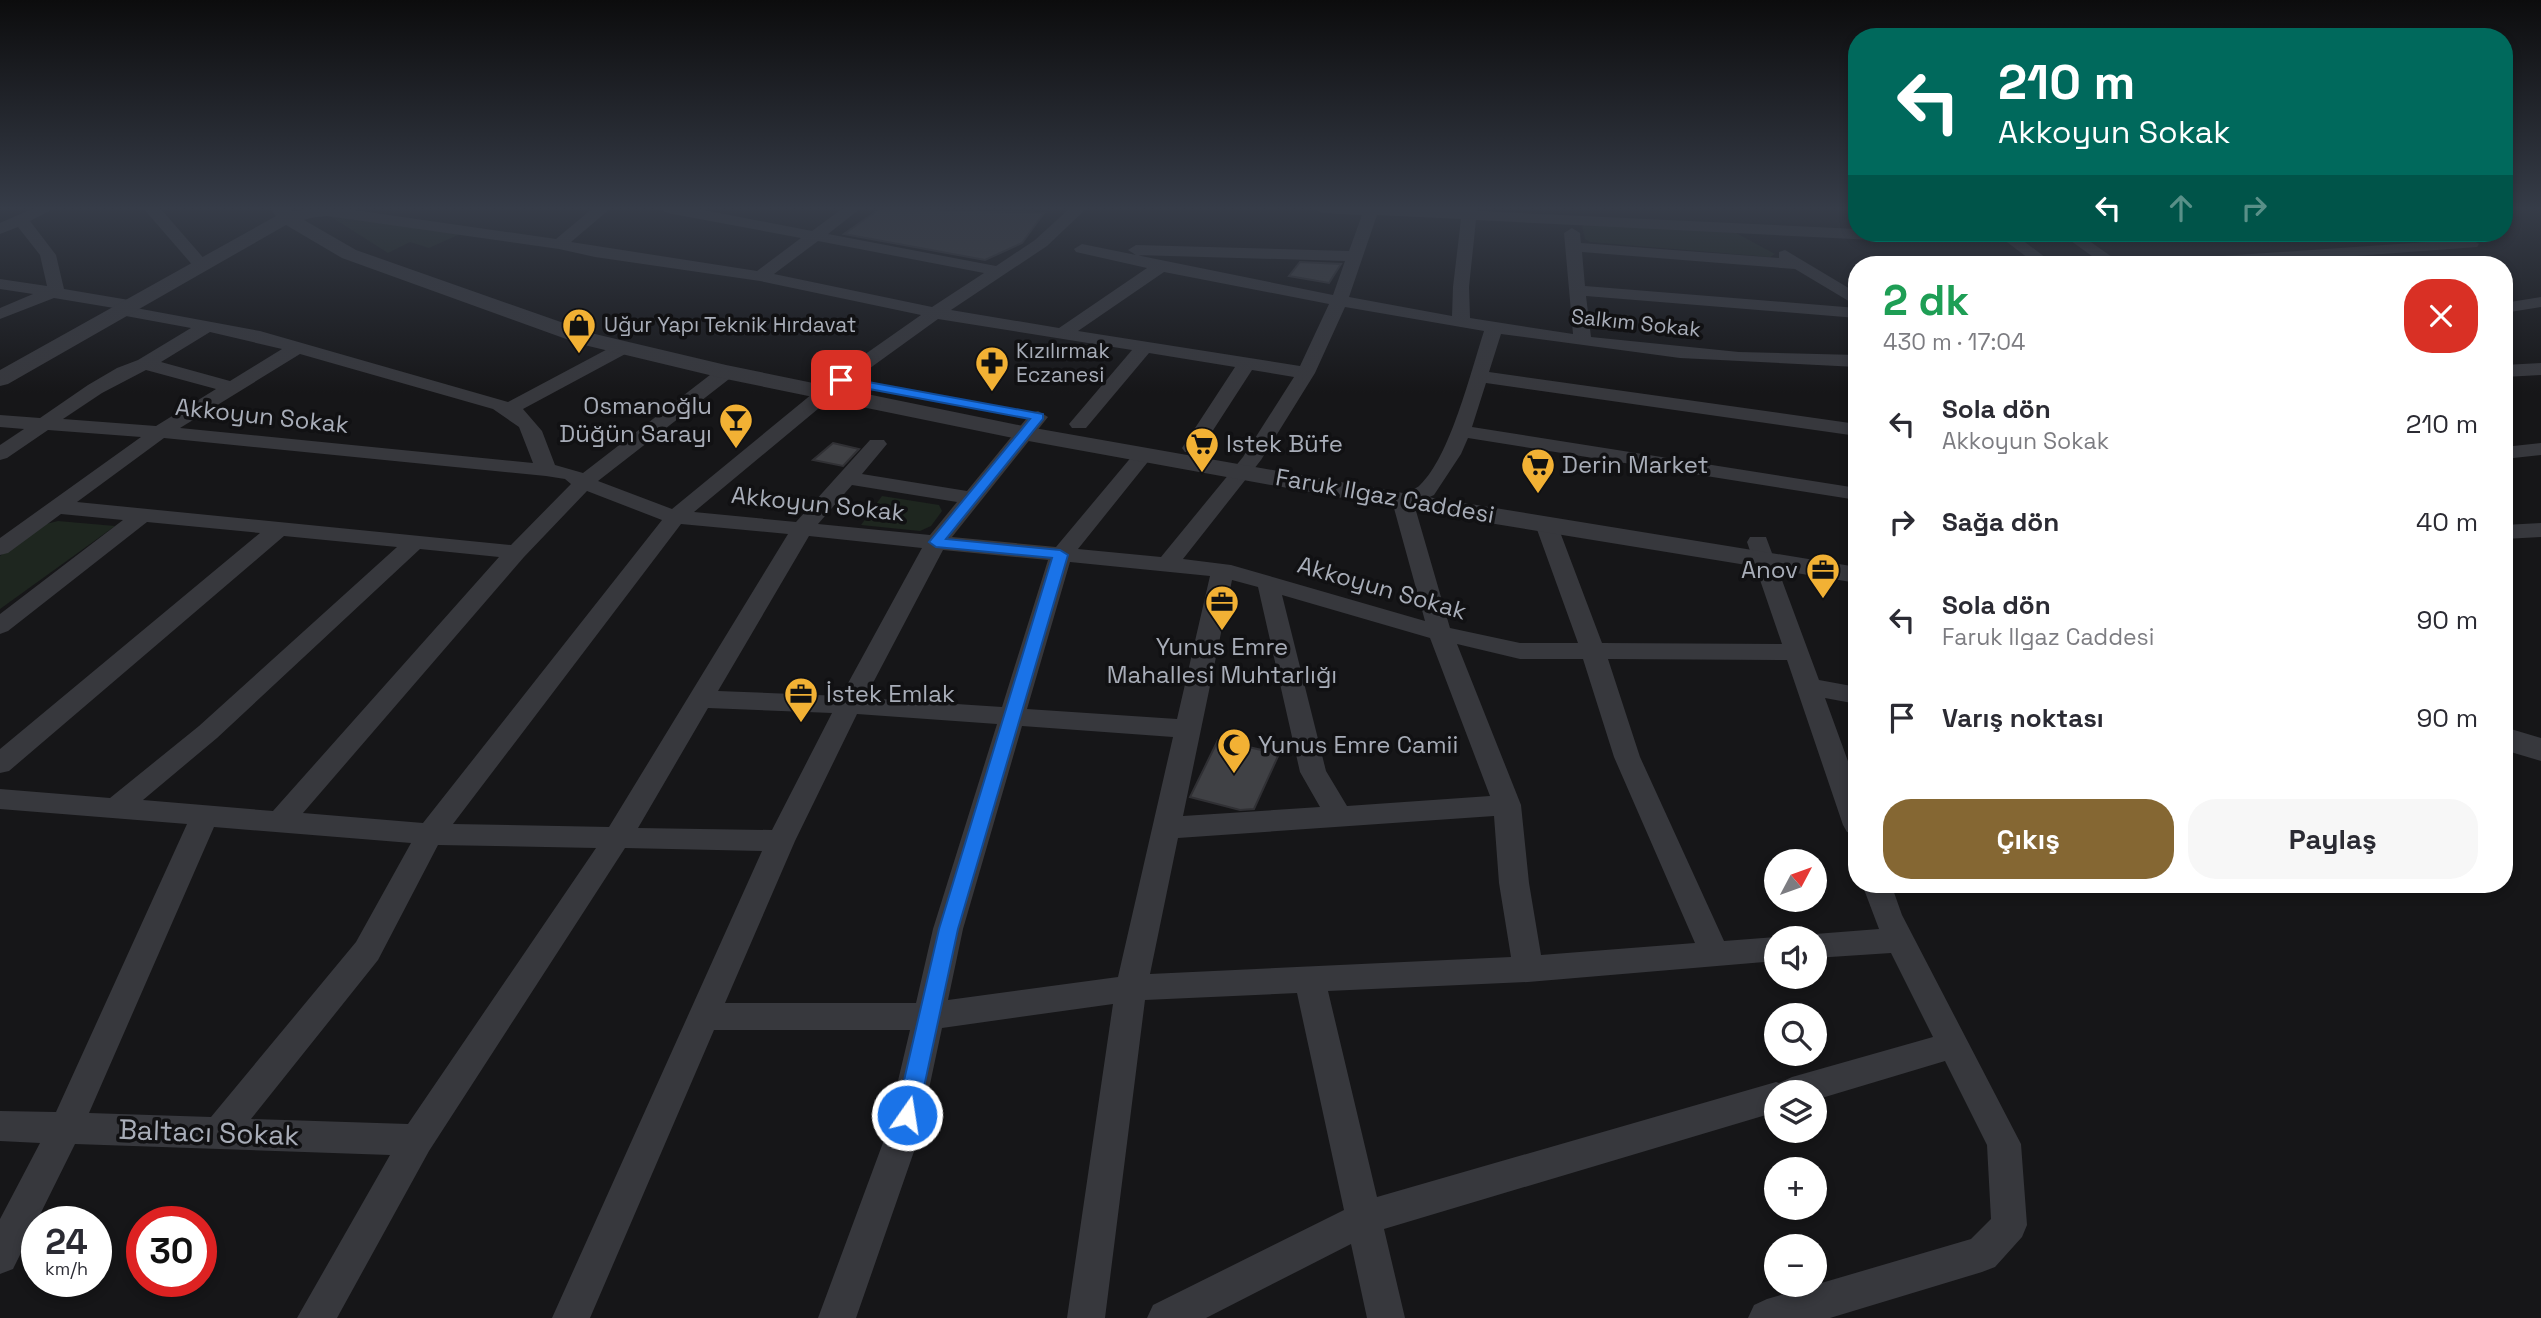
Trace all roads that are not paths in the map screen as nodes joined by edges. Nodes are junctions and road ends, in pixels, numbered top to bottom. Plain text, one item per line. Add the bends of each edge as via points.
1 (51, 270) edge
2 (193, 270) edge
3 (393, 270) edge
4 (425, 270) edge
5 (715, 270) edge
6 (769, 270) edge
7 (990, 270) edge
8 (1156, 270) edge
9 (1174, 270) edge
10 (1350, 270) edge
11 (1463, 270) edge
12 (1576, 270) edge
13 (1808, 270) edge
14 (998, 271) joint
15 (760, 276) junction
16 (0, 284) edge
17 (1577, 290) junction
18 (56, 292) junction
19 (1848, 292) edge
20 (1339, 300) junction
21 (2541, 302) edge
22 (125, 307) junction
23 (2513, 307) edge
24 (1848, 312) edge
25 (935, 313) junction
26 (0, 314) edge
27 (1461, 323) junction
28 (207, 326) junction
29 (1493, 329) junction
30 (1061, 334) junction
31 (1581, 340) junction
32 (298, 347) junction
33 (1144, 347) junction
34 (623, 348) junction
35 (1848, 361) edge
36 (1247, 363) junction
37 (145, 364) junction
38 (2541, 369) edge
39 (2513, 371) edge
40 (726, 372) junction
41 (1306, 373) junction
42 (1477, 376) junction
43 (0, 379) edge
44 (833, 387) junction
45 (233, 389) junction
46 (509, 409) junction
47 (0, 421) edge
48 (1079, 424) junction
49 (43, 425) junction
50 (1031, 425) junction
51 (1848, 429) edge
52 (1461, 431) junction
53 (160, 432) junction
54 (877, 444) dead end
55 (1192, 448) junction
56 (2541, 449) edge
57 (2513, 452) edge
58 (1145, 453) junction
59 (0, 454) edge
60 (1247, 465) junction
61 (546, 470) junction
62 (847, 478) junction
63 (583, 483) junction
64 (1848, 493) edge
65 (1415, 496) junction
66 (971, 498) junction
67 (58, 507) junction
68 (142, 516) junction
69 (675, 517) junction
70 (1546, 524) junction
71 (803, 529) junction
72 (279, 530) junction
73 (2541, 530) edge
74 (2513, 532) edge
75 (936, 542) junction
76 (414, 543) junction
77 (0, 548) edge
78 (1760, 550) junction
79 (516, 552) junction
80 (1060, 555) junction
81 (1848, 557) edge
82 (1167, 565) junction
83 (1223, 570) junction
84 (1848, 573) edge
85 (1268, 583) junction
86 (0, 625) edge
87 (1440, 633) junction
88 (1593, 651) junction
89 (1798, 652) junction
90 (1809, 686) junction
91 (1848, 694) edge
92 (701, 699) junction
93 (848, 706) junction
94 (1011, 719) junction
95 (1188, 729) junction
96 (2513, 741) edge
97 (2541, 750) edge
98 (0, 764) edge
99 (0, 799) edge
100 (1848, 799) edge
101 (1507, 806) junction
102 (116, 808) junction
103 (205, 816) junction
104 (1340, 817) junction
105 (279, 822) junction
106 (1166, 828) junction
107 (430, 834) junction
108 (616, 840) junction
109 (781, 841) junction
110 (1880, 893) edge
111 (1899, 940) junction
112 (1827, 945) edge
113 (1764, 950) edge
114 (1715, 954) junction
115 (1528, 970) junction
116 (1310, 979) junction
117 (1130, 988) junction
118 (930, 1016) junction
119 (705, 1017) junction
120 (1952, 1045) junction
121 (1827, 1082) edge
122 (1764, 1101) edge
123 (0, 1126) edge
124 (65, 1127) junction
125 (220, 1132) junction
126 (417, 1140) junction
127 (1365, 1218) junction
128 (0, 1256) edge
129 (316, 1318) edge
130 (571, 1318) edge
131 (837, 1318) edge
132 (1086, 1318) edge
133 (1166, 1318) edge
134 (1386, 1318) edge
135 (1767, 1318) edge

1 - 18 street
2 - 22 street
3 - 34 street, Faruk Ilgaz Caddesi
4 - 44 street, Faruk Ilgaz Caddesi via 606,330
5 - 15 street
6 - 15 street
7 - 14 street
8 - 30 street
9 - 20 street, Salkım Sokak
10 - 20 street
11 - 27 street
12 - 17 street
13 - 19 street
14 - 25 street
15 - 25 street
16 - 18 street
17 - 24 street
17 - 31 street
18 - 22 street
18 - 26 street
20 - 27 street, Salkım Sokak
20 - 41 street
21 - 23 street
22 - 28 street
22 - 43 street
25 - 30 street
25 - 44 street
27 - 29 street, Salkım Sokak
28 - 32 street
28 - 37 street
29 - 31 street, Salkım Sokak
29 - 42 street
30 - 33 street
31 - 35 street, Salkım Sokak via 1685,352
32 - 45 street
32 - 46 street
33 - 36 street
33 - 48 street
34 - 40 street, Faruk Ilgaz Caddesi
34 - 46 street
36 - 41 street
36 - 55 street
37 - 45 street
37 - 49 street via 104,383
38 - 39 street
40 - 44 street, Faruk Ilgaz Caddesi
40 - 63 street
41 - 60 street
42 - 51 street
42 - 52 street
44 - 50 street, Faruk Ilgaz Caddesi
44 - 69 street
45 - 53 street
46 - 61 street via 519,413 531,430
47 - 49 street, Akkoyun Sokak
48 - 50 street, Faruk Ilgaz Caddesi
48 - 55 street, Faruk Ilgaz Caddesi
49 - 53 street, Akkoyun Sokak
49 - 59 street
50 - 58 street, Faruk Ilgaz Caddesi
50 - 66 street
52 - 64 street
52 - 65 street via 1451,454
53 - 61 street, Akkoyun Sokak
53 - 67 street
54 - 62 street
55 - 60 street, Faruk Ilgaz Caddesi
56 - 57 street
58 - 60 street, Faruk Ilgaz Caddesi
58 - 80 street
60 - 65 street, Faruk Ilgaz Caddesi
60 - 82 street
61 - 63 street, Akkoyun Sokak via 570,474
62 - 66 street
62 - 71 street
63 - 69 street, Akkoyun Sokak
63 - 79 street
65 - 70 street, Faruk Ilgaz Caddesi
65 - 78 street, Faruk Ilgaz Caddesi via 1557,513
65 - 87 street
66 - 75 street
67 - 68 street
67 - 77 street
68 - 72 street
68 - 86 street
69 - 71 street, Akkoyun Sokak
69 - 107 street
70 - 78 street, Faruk Ilgaz Caddesi
70 - 88 street
71 - 75 street, Akkoyun Sokak
71 - 92 street
72 - 76 street
72 - 98 street
73 - 74 street
75 - 80 street, Akkoyun Sokak
75 - 93 street
76 - 79 street
76 - 102 street via 208,732
78 - 81 street, Faruk Ilgaz Caddesi
78 - 84 street, Faruk Ilgaz Caddesi
78 - 89 street
79 - 105 street
80 - 82 street, Akkoyun Sokak
80 - 94 street
82 - 83 street, Akkoyun Sokak
83 - 85 street, Akkoyun Sokak
83 - 95 street
85 - 87 street, Akkoyun Sokak
85 - 104 street via 1313,772
87 - 88 street, Akkoyun Sokak via 1520,651
87 - 101 street
88 - 89 street, Akkoyun Sokak
88 - 114 street via 1627,757
89 - 90 street
90 - 91 street
90 - 100 street
92 - 93 street
92 - 108 street
93 - 94 street
93 - 109 street
94 - 95 street
94 - 118 street via 948,929
95 - 106 street
96 - 97 street
99 - 102 street
101 - 104 street
101 - 115 street
102 - 103 street
103 - 105 street
103 - 124 street
104 - 106 street
105 - 107 street
106 - 117 street
107 - 108 street
107 - 125 street via 367,951
108 - 109 street
108 - 126 street
109 - 119 street
110 - 111 street
111 - 112 street
111 - 120 street
113 - 114 street
114 - 115 street
115 - 116 street
116 - 117 street
116 - 127 street
117 - 118 street
117 - 132 street
118 - 119 street
118 - 131 street via 901,1140
119 - 130 street
120 - 121 street
120 - 135 street via 2004,1144 2009,1225 1982,1254
122 - 127 street
123 - 124 street, Baltacı Sokak
124 - 125 street, Baltacı Sokak
124 - 128 street
125 - 126 street, Baltacı Sokak
126 - 129 street
127 - 133 street
127 - 134 street

